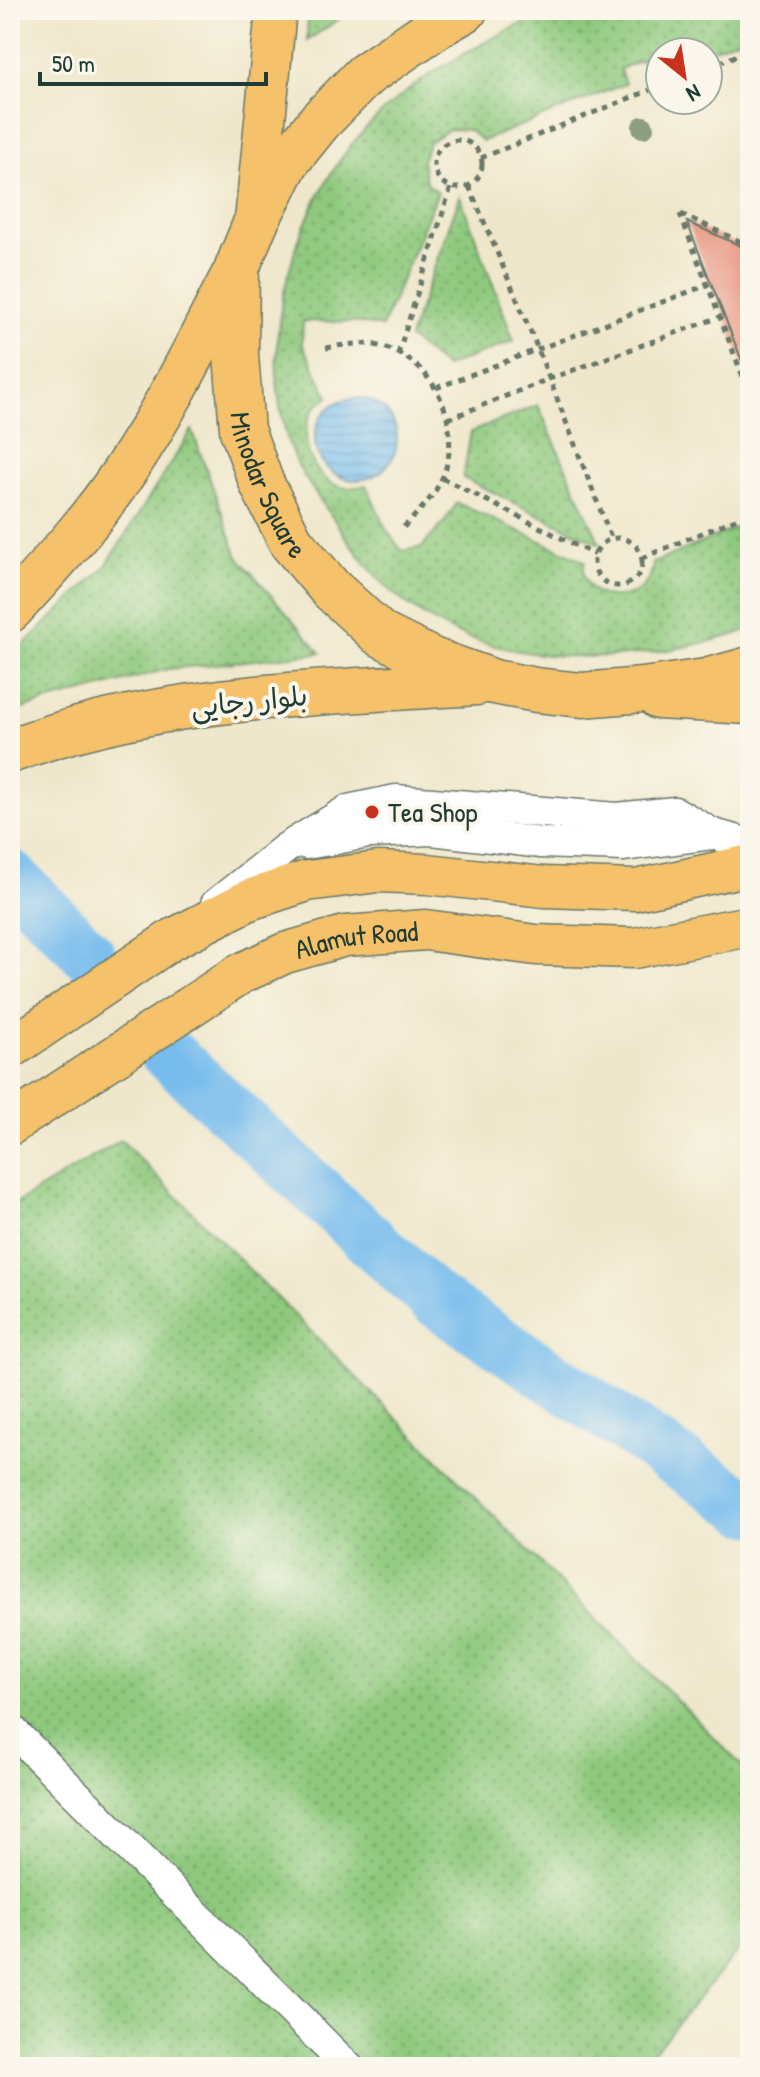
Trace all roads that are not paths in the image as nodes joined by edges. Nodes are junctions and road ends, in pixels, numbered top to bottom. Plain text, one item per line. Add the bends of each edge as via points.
1 (276, 10) edge
2 (465, 10) edge
3 (255, 224) junction
4 (237, 268) junction
5 (10, 610) edge
6 (750, 669) edge
7 (494, 682) junction
8 (582, 695) junction
9 (750, 704) edge
10 (10, 751) edge
11 (750, 844) edge
12 (750, 865) edge
13 (636, 890) junction
14 (750, 926) edge
15 (171, 940) junction
16 (634, 948) junction
17 (10, 1049) edge
18 (10, 1125) edge
19 (10, 1728) edge
20 (348, 2067) edge

1 - 3 main road
2 - 3 highway, Minodar Square via 365,75 287,162
3 - 4 highway, Minodar Square
4 - 5 highway via 170,399 123,473 68,547
4 - 7 highway, Minodar Square via 242,430 291,542 380,634
6 - 8 highway, Minodar Square via 706,681
7 - 8 highway, Minodar Square
7 - 10 highway, بلوار رجایی via 284,695 161,711 48,736
8 - 9 main road
11 - 15 lane via 713,834 675,812 617,818 396,800 348,810 286,848
12 - 13 main road
13 - 15 main road via 378,872 307,881 249,900
13 - 16 main road
14 - 16 main road, Alamut Road
15 - 17 main road
16 - 18 main road, Alamut Road via 536,945 426,930 345,936 285,953 240,974
19 - 20 lane

